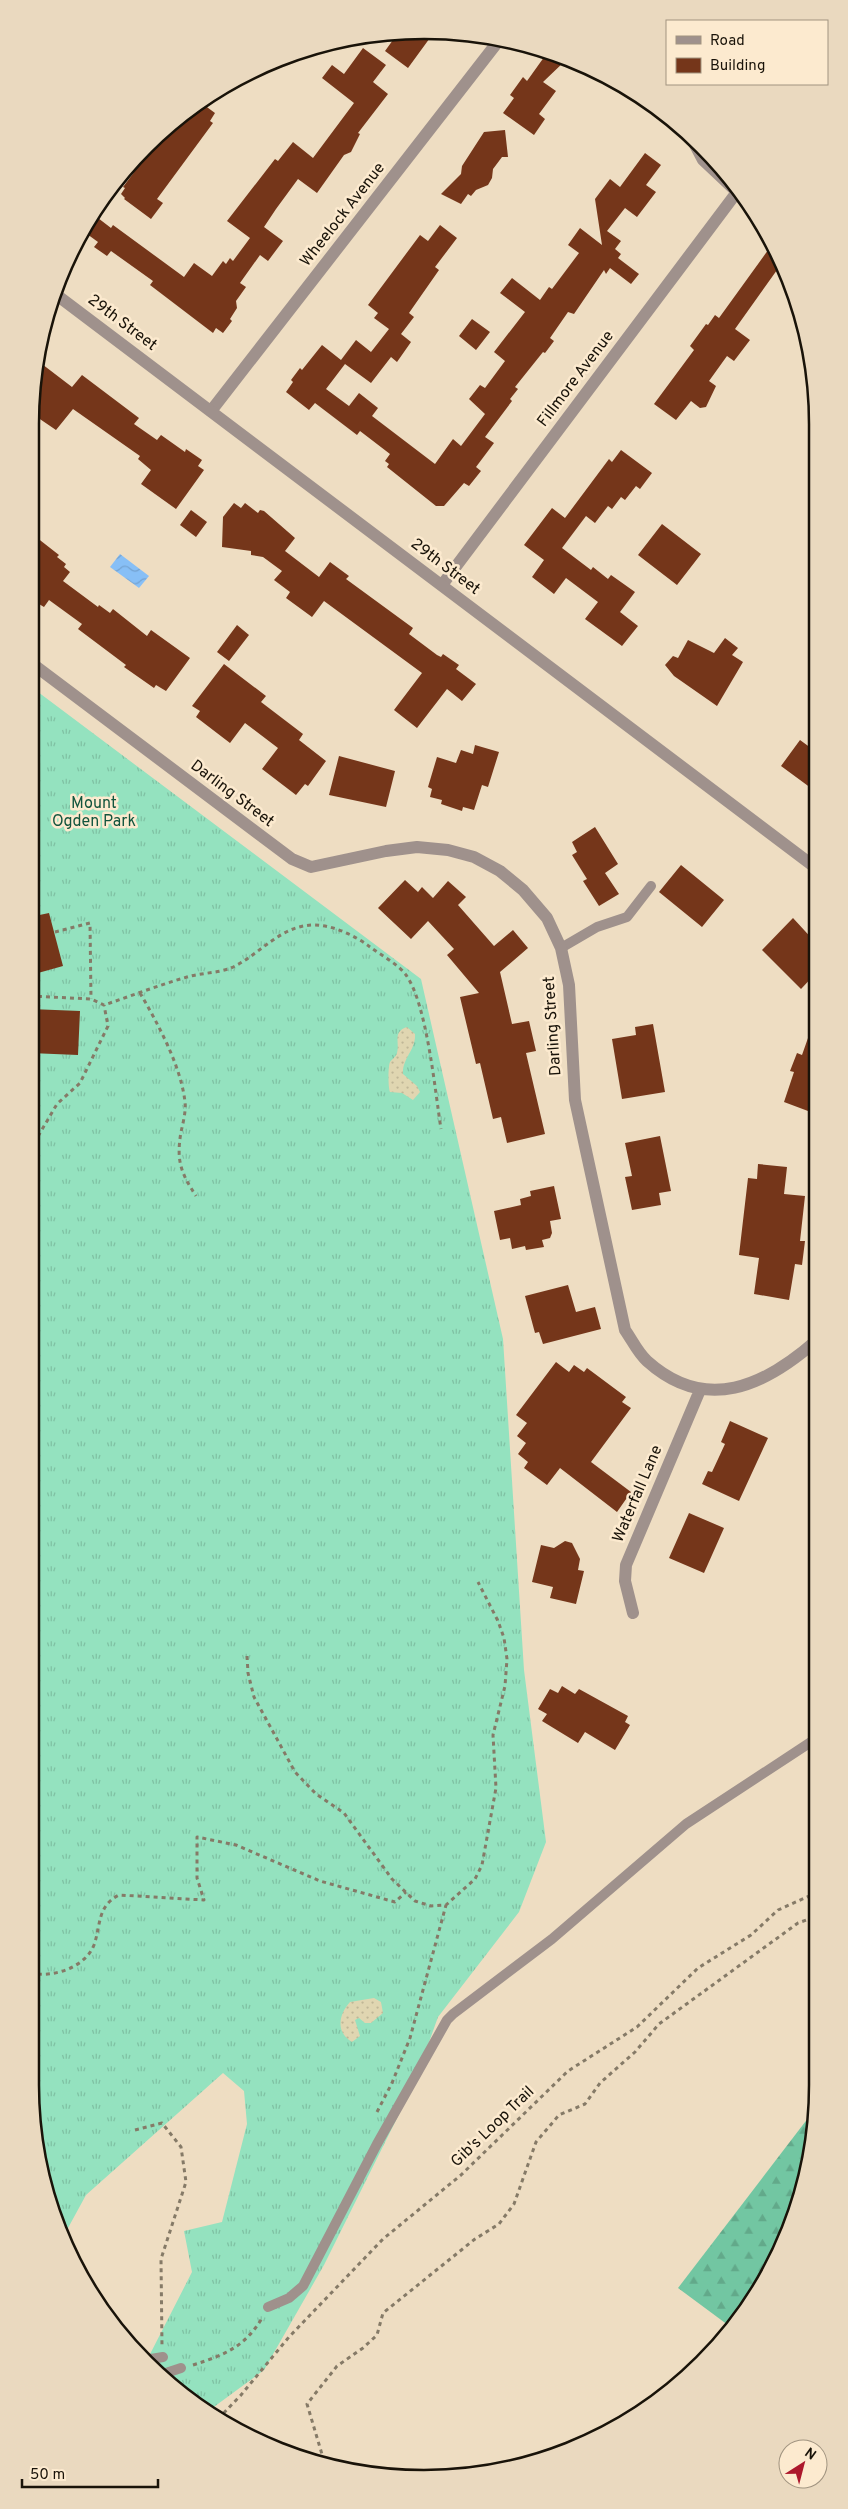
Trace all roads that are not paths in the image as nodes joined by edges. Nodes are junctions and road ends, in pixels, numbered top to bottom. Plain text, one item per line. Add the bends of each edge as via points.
1 (495, 45) edge
2 (702, 158) edge
3 (715, 172) edge
4 (734, 196) edge
5 (60, 297) edge
6 (211, 411) junction
7 (442, 585) junction
8 (39, 669) edge
9 (809, 863) edge
10 (652, 886) dead end
11 (561, 948) junction
12 (809, 1346) edge
13 (700, 1390) junction
14 (633, 1613) dead end
15 (809, 1743) edge
16 (268, 2307) road end
17 (163, 2357) road end
18 (154, 2359) edge
19 (181, 2368) road end
20 (168, 2372) edge

1 - 6 street, Wheelock Avenue
2 - 3 street
4 - 7 street, Fillmore Avenue
5 - 6 street, 29th Street
6 - 7 street, 29th Street
7 - 9 street, 29th Street
8 - 11 street, Darling Street via 292,859 311,867 417,847 474,857 500,871 523,890 547,918
10 - 11 lane via 627,917 597,927
11 - 13 street, Darling Street via 569,985 575,1100 625,1330 646,1360 673,1379
12 - 13 street, Darling Street via 757,1380 727,1391
13 - 14 street, Waterfall Lane via 626,1565 625,1581
15 - 16 lane via 686,1824 552,1939 447,2020 377,2144 303,2286 289,2298
17 - 18 lane
19 - 20 lane

